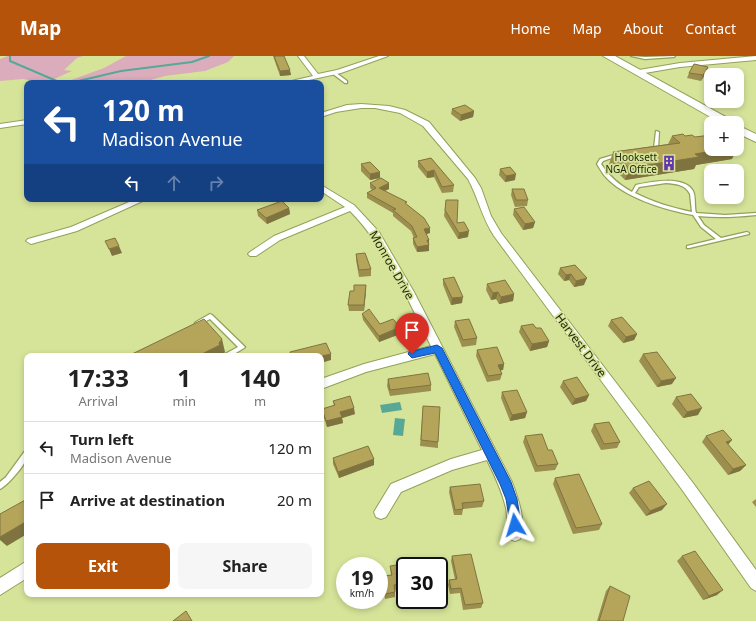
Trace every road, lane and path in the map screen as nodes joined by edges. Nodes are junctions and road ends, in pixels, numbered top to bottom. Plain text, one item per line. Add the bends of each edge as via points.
1 (301, 56) edge
2 (385, 56) edge
3 (608, 56) edge
4 (632, 56) edge
5 (674, 56) edge
6 (756, 58) edge
7 (639, 72) junction
8 (334, 73) junction
9 (317, 77) junction
10 (302, 80) edge
11 (346, 82) dead end
12 (324, 114) edge
13 (717, 116) edge
14 (24, 122) edge
15 (0, 126) edge
16 (657, 132) dead end
17 (744, 132) edge
18 (756, 139) edge
19 (644, 151) edge
20 (626, 154) edge
21 (324, 190) edge
22 (633, 194) junction
23 (136, 202) edge
24 (351, 207) junction
25 (694, 214) junction
26 (756, 214) edge
27 (747, 233) dead end
28 (719, 240) junction
29 (31, 241) dead end
30 (689, 247) dead end
31 (253, 254) dead end
32 (191, 327) edge
33 (437, 348) junction
34 (232, 353) edge
35 (324, 383) edge
36 (490, 454) junction
37 (24, 457) edge
38 (0, 486) edge
39 (381, 512) dead end
40 (516, 534) dead end
41 (24, 571) edge
42 (756, 583) edge
43 (0, 587) edge

1 - 9 street
2 - 8 street
3 - 7 main road
4 - 5 lane
6 - 7 street via 680,65
7 - 13 main road
8 - 9 street
8 - 11 lane
9 - 10 street
12 - 42 street, Harvest Drive via 339,109 370,106 406,112 426,124 471,178 487,216 498,234 688,487
14 - 15 street
16 - 19 lane via 656,149
17 - 18 main road
20 - 22 lane via 613,155 598,164 608,177
21 - 24 street, Monroe Drive
22 - 25 lane
22 - 25 lane via 637,186 677,183 691,191
23 - 29 street via 74,229
24 - 31 street via 277,238
24 - 33 street, Monroe Drive via 374,232 409,292
25 - 26 lane
25 - 28 lane
27 - 28 lane
28 - 30 lane
32 - 34 lane via 210,316 242,347
33 - 35 street via 364,368
33 - 36 street, Monroe Drive
36 - 39 street via 451,465 396,488
36 - 40 street, Monroe Drive via 511,499
37 - 38 lane
41 - 43 street

